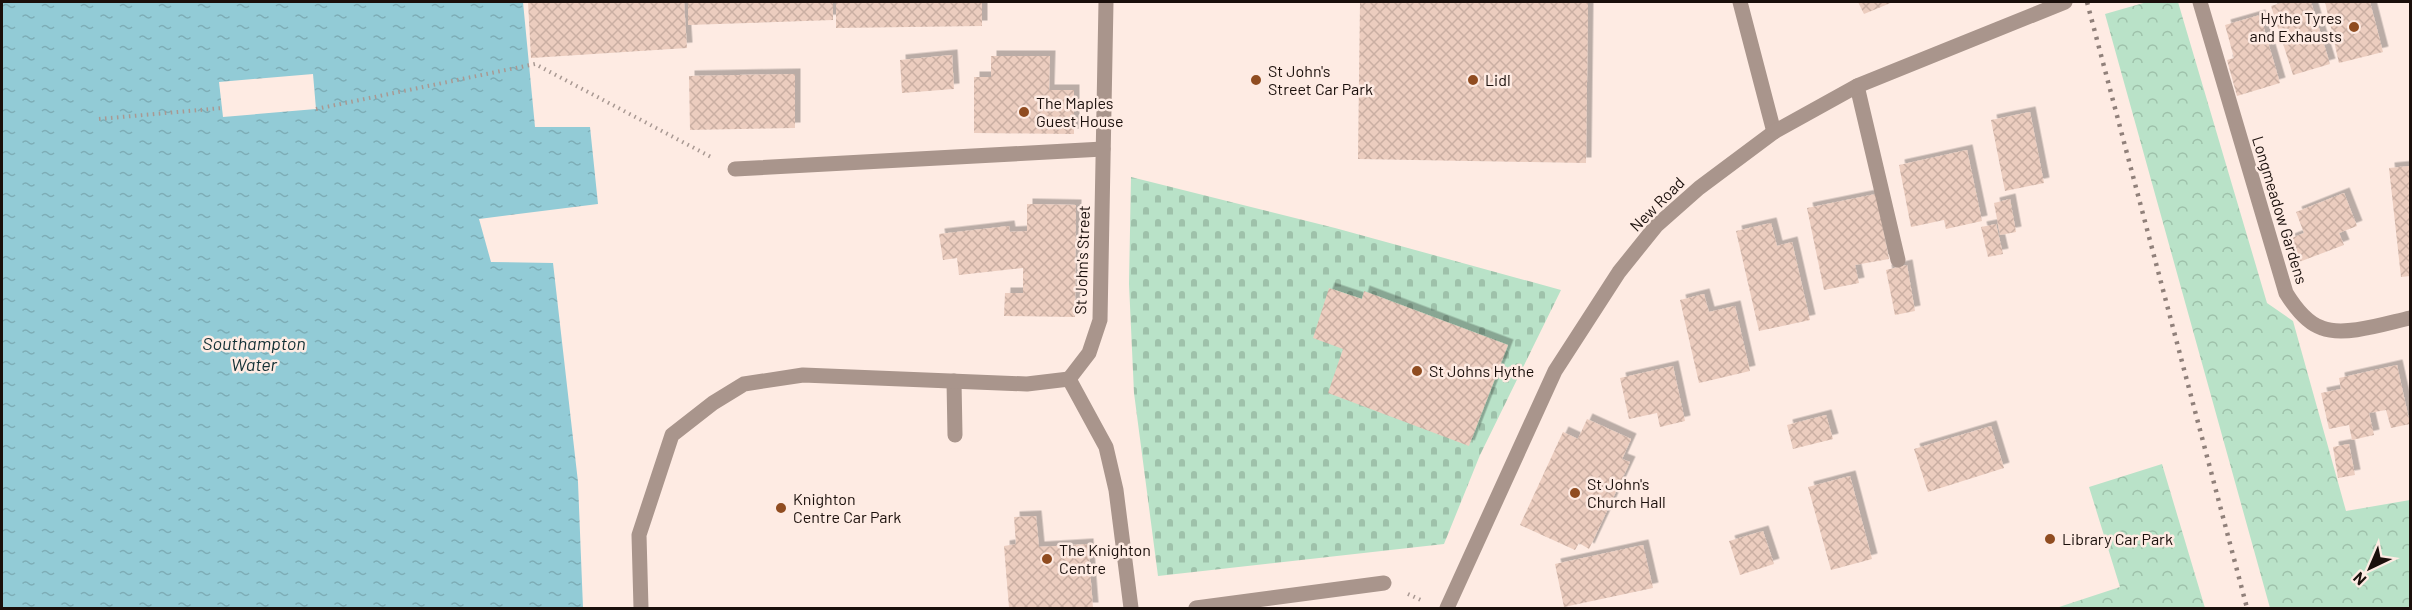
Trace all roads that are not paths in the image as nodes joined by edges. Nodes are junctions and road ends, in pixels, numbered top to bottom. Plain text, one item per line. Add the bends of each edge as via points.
1 (1106, 2) edge
2 (1740, 2) edge
3 (2066, 2) edge
4 (2200, 2) edge
5 (1857, 86) junction
6 (1774, 132) junction
7 (1103, 149) junction
8 (735, 169) road end
9 (1898, 260) dead end
10 (2410, 318) edge
11 (1069, 379) junction
12 (954, 381) junction
13 (956, 435) dead end
14 (1384, 583) road end
15 (641, 609) edge
16 (1131, 609) edge
17 (1196, 609) edge
18 (1447, 609) edge

1 - 7 street, St John's Street
2 - 6 street
3 - 5 street, New Road
4 - 10 street, Longmeadow Gardens via 2282,282 2296,308 2322,328 2342,331
5 - 6 street, New Road
5 - 9 street
6 - 18 street, New Road via 1698,188 1619,272 1555,371
7 - 8 street
7 - 11 street, St John's Street via 1100,320 1089,353
11 - 12 street via 1027,384
11 - 16 street via 1106,447 1116,490
12 - 13 street
12 - 15 street via 803,375 744,384 712,403 672,435 639,535
14 - 17 street

